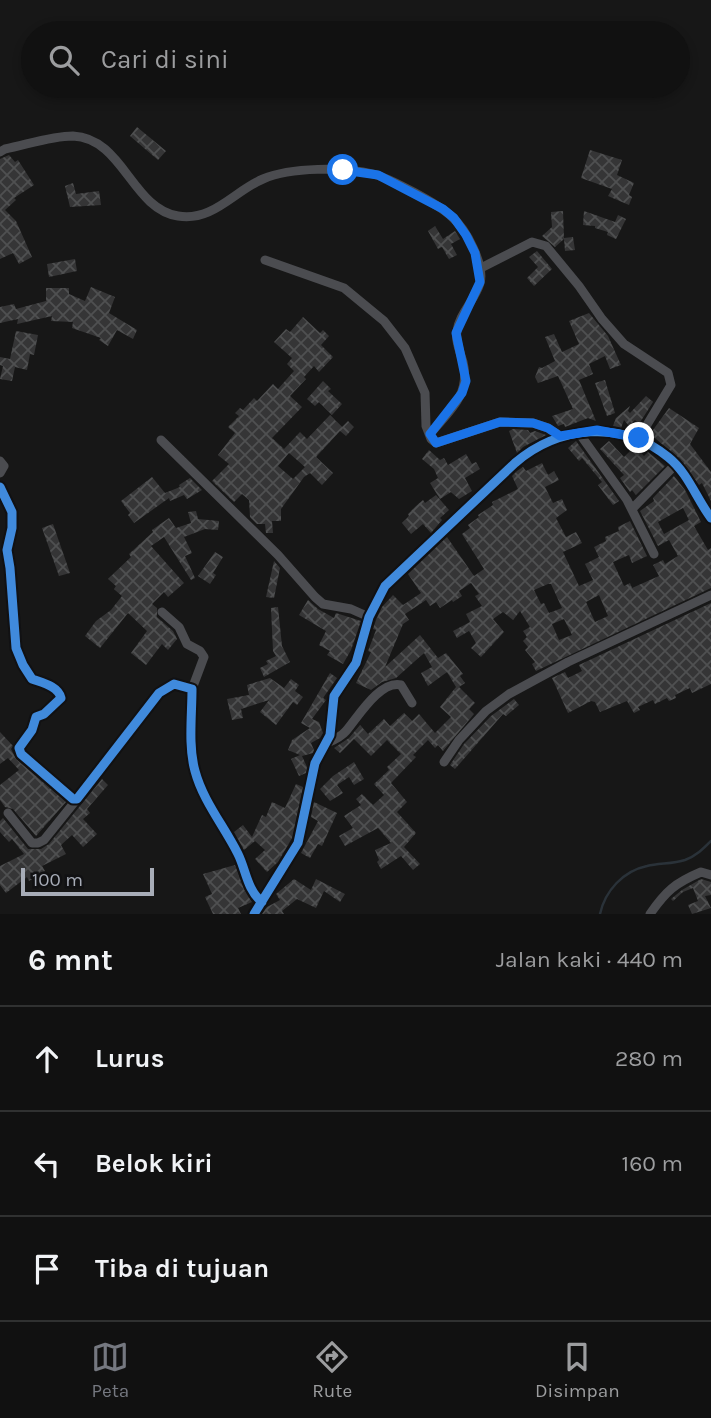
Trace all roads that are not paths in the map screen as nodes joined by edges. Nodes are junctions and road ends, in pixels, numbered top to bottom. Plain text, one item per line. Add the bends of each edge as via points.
1 (0, 152) edge
2 (265, 260) dead end
3 (479, 269) junction
4 (579, 432) junction
5 (430, 434) junction
6 (560, 436) junction
7 (639, 438) junction
8 (161, 440) dead end
9 (0, 461) edge
10 (676, 465) junction
11 (0, 473) edge
12 (0, 487) edge
13 (632, 509) junction
14 (711, 519) edge
15 (654, 554) dead end
16 (711, 595) edge
17 (162, 611) dead end
18 (369, 617) junction
19 (192, 689) junction
20 (412, 703) dead end
21 (327, 743) junction
22 (444, 762) dead end
23 (77, 799) junction
24 (8, 813) dead end
25 (711, 876) edge
26 (262, 902) junction
27 (254, 914) edge
28 (650, 914) edge

1 - 3 street via 72,136 90,139 106,149 162,212 180,217 201,216 264,178 281,174 343,170 378,175 454,218
2 - 5 street via 344,288 384,321 405,348 425,393
3 - 5 street via 480,282 456,333 466,381
3 - 7 street via 532,242 546,246 624,344 668,373 671,385
4 - 6 street
4 - 7 street via 597,430
4 - 13 street
5 - 6 street via 441,443 500,422 533,423
6 - 18 street via 526,453 422,549 385,586
7 - 10 street
8 - 18 street via 323,604 351,608
9 - 11 street via 4,466
10 - 13 street
10 - 14 street
12 - 23 street via 12,512 7,550 18,655 32,679 58,691 61,698 36,717 19,748
13 - 15 street
16 - 22 street via 509,694 458,740
17 - 19 street via 179,627 189,646 204,657
18 - 21 street via 356,663 334,696
19 - 23 street via 174,684 164,688
19 - 26 street via 195,770 253,893
20 - 21 street via 401,685 395,684 373,698 341,736
21 - 26 street via 315,763 298,843
23 - 24 street via 38,843 32,843
25 - 28 street via 701,872 677,882
26 - 27 street

